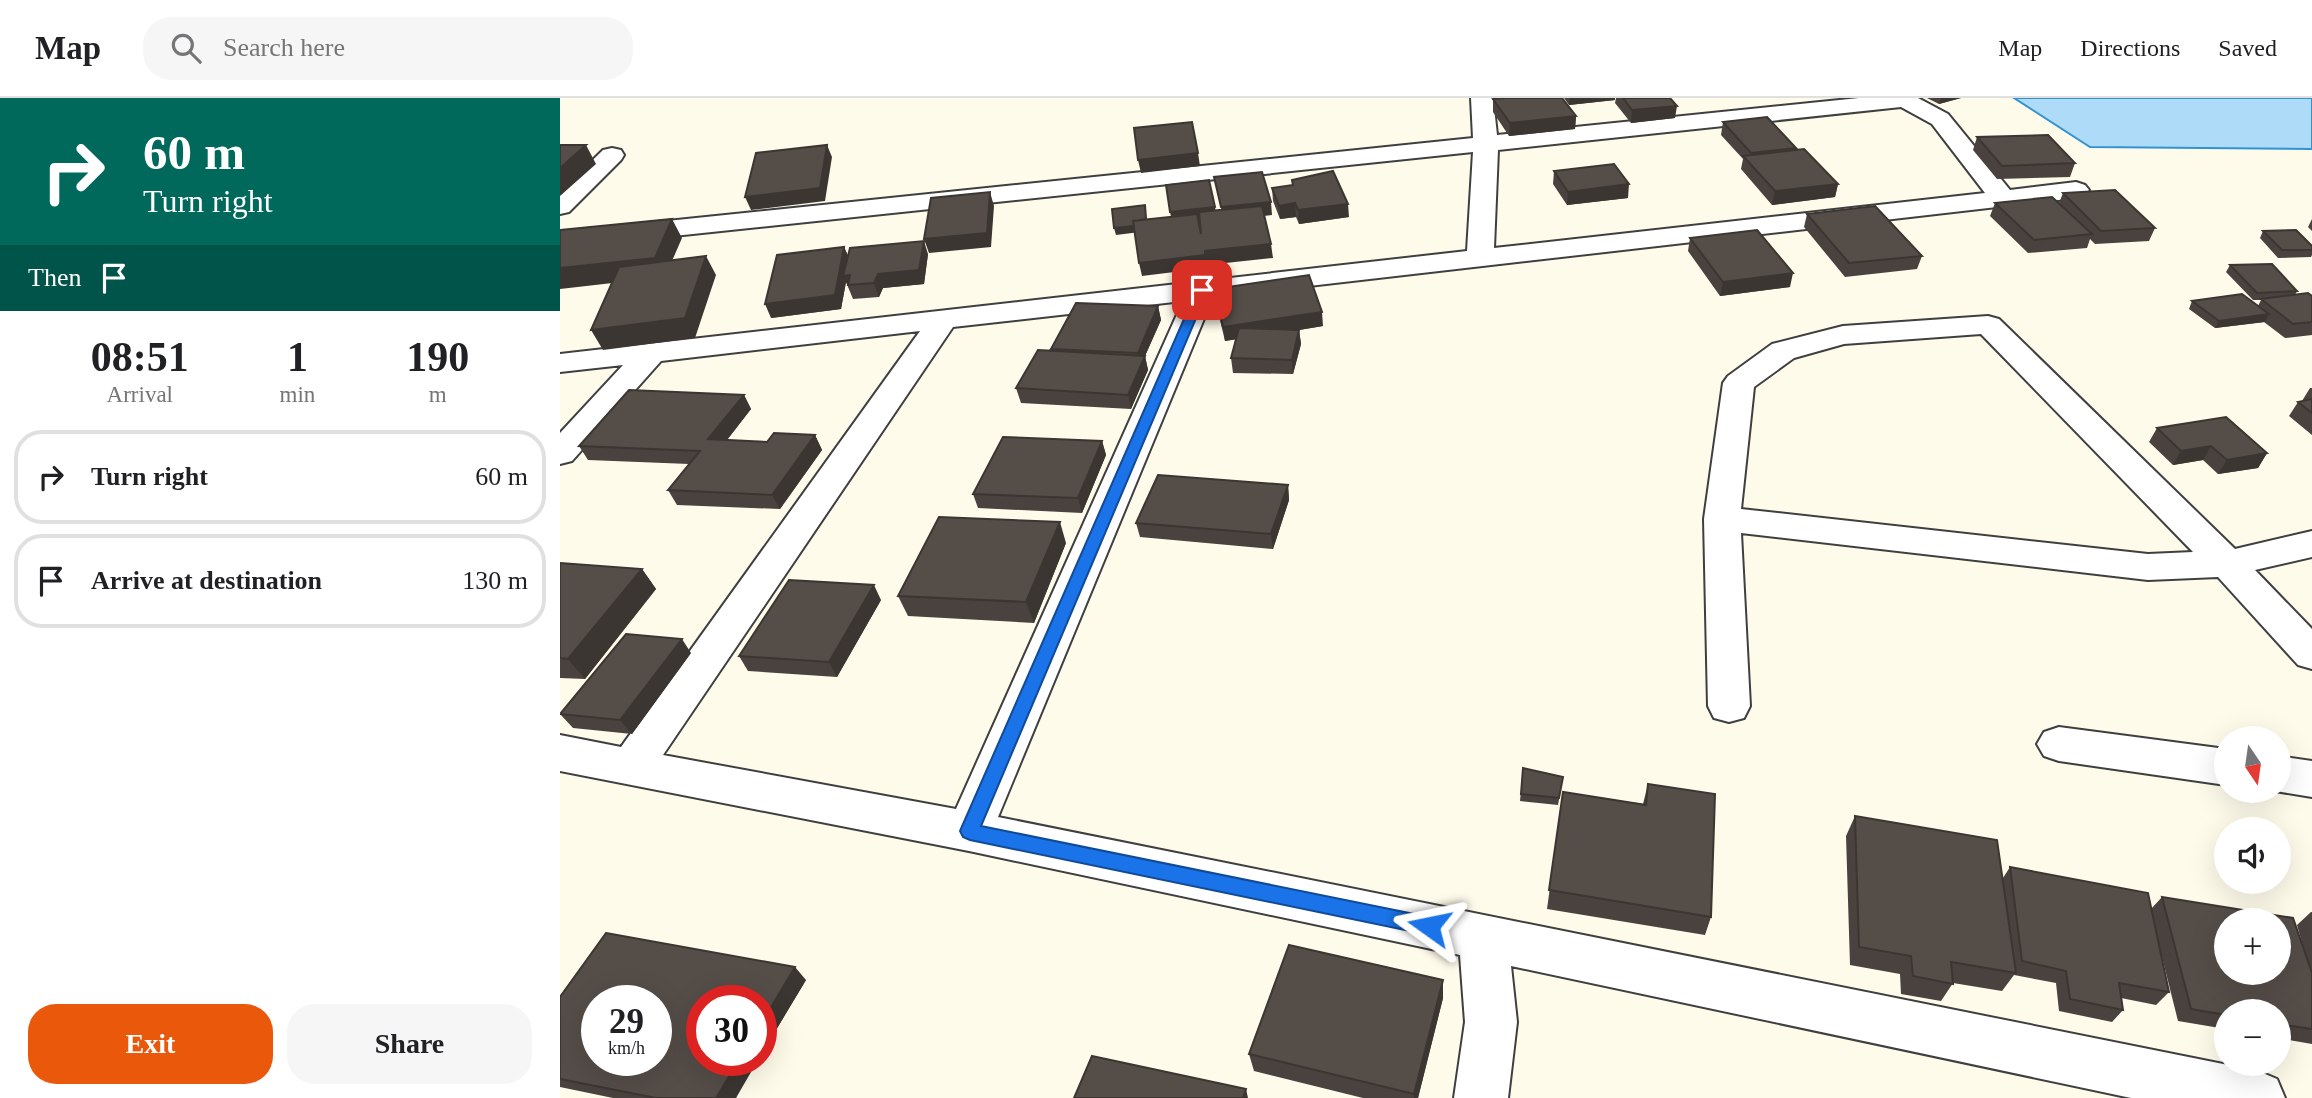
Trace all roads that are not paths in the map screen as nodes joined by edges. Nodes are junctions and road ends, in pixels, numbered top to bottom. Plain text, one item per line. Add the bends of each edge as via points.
1 (1482, 98) edge
2 (1904, 99) edge
3 (1486, 144) junction
4 (612, 155) dead end
5 (2076, 190) edge
6 (2003, 198) junction
7 (560, 206) edge
8 (560, 240) edge
9 (1479, 258) junction
10 (1202, 290) junction
11 (944, 319) junction
12 (651, 353) junction
13 (560, 363) edge
14 (560, 453) edge
15 (1722, 519) junction
16 (2312, 544) edge
17 (2227, 564) junction
18 (2312, 654) edge
19 (1729, 706) dead end
20 (2059, 744) dead end
21 (560, 753) edge
22 (2214, 765) edge
23 (631, 767) junction
24 (2291, 776) edge
25 (2312, 779) edge
26 (970, 831) junction
27 (1483, 937) junction
28 (1481, 1098) edge
29 (2258, 1098) edge

1 - 3 street
2 - 3 street
2 - 6 street via 1940,119
3 - 8 street
3 - 9 street
4 - 7 street
5 - 6 street
6 - 9 street
9 - 10 street
10 - 11 street
10 - 26 street
11 - 12 street
11 - 23 street
12 - 13 street
12 - 14 street
15 - 17 street via 2148,567
15 - 17 street via 1739,383 1783,351 1843,335 1989,325
15 - 19 street
16 - 17 street
17 - 18 street
20 - 22 street
21 - 23 street
23 - 26 street
24 - 25 street
26 - 27 street
27 - 28 street via 1491,1022
27 - 29 street

